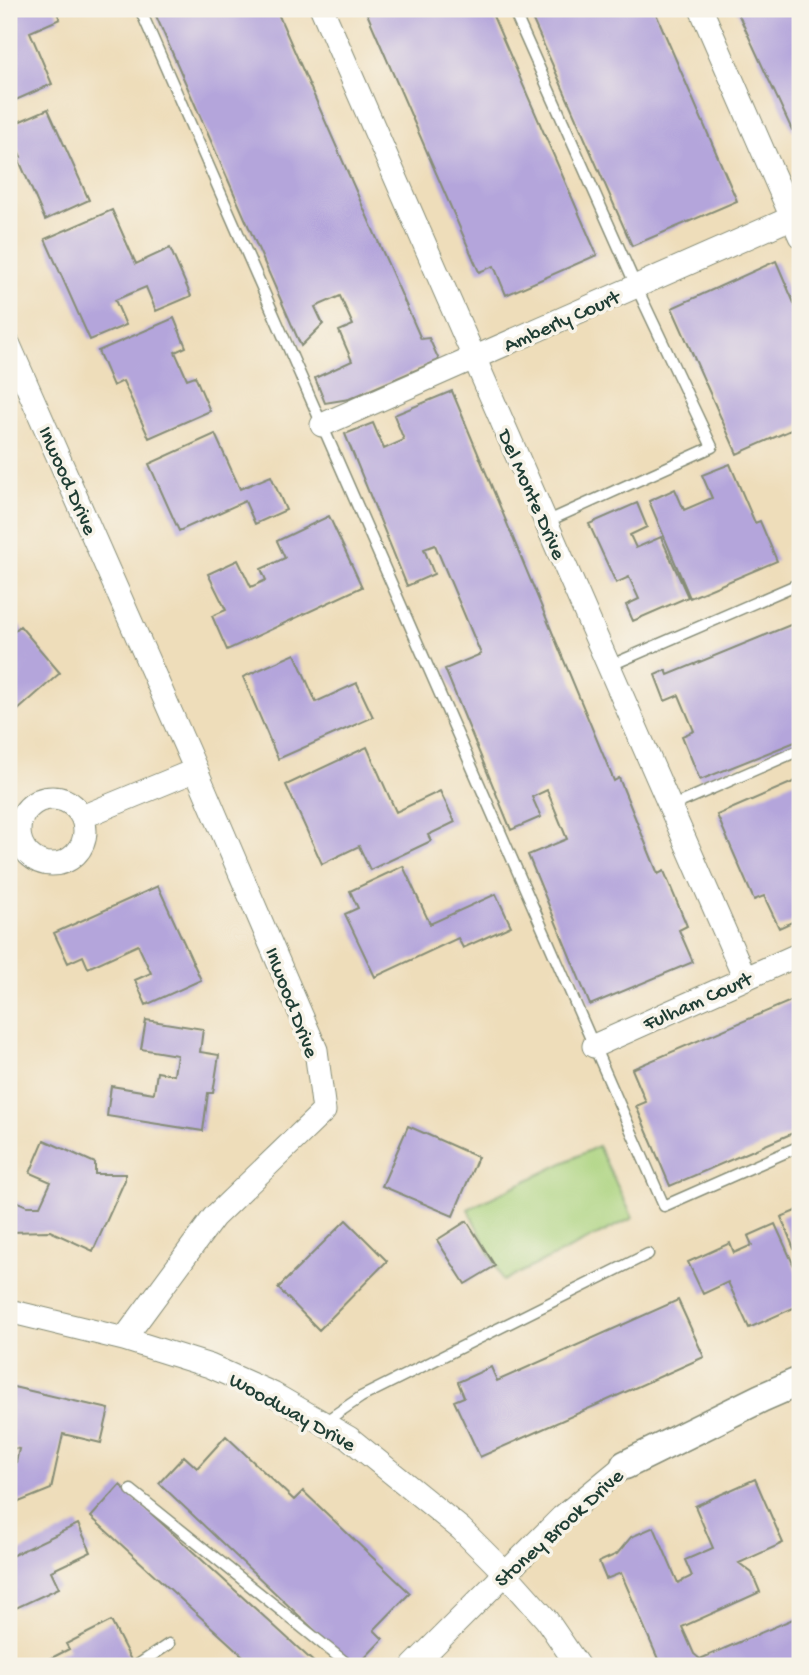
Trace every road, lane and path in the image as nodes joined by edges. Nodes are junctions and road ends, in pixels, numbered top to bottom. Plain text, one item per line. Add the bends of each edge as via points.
1 (140, 9) edge
2 (322, 9) edge
3 (513, 9) edge
4 (701, 9) edge
5 (798, 223) edge
6 (636, 286) junction
7 (9, 345) edge
8 (474, 358) junction
9 (322, 425) junction
10 (546, 522) junction
11 (798, 584) dead end
12 (609, 666) junction
13 (800, 750) edge
14 (196, 770) junction
15 (670, 807) junction
16 (82, 817) dead end
17 (800, 954) edge
18 (745, 978) junction
19 (594, 1046) junction
20 (800, 1146) edge
21 (648, 1254) dead end
22 (9, 1311) edge
23 (124, 1339) junction
24 (800, 1381) edge
25 (323, 1423) junction
26 (625, 1465) joint
27 (131, 1490) dead end
28 (505, 1573) junction
29 (169, 1644) dead end
30 (136, 1666) edge
31 (350, 1666) edge
32 (413, 1666) edge
33 (578, 1666) edge

1 - 9 lane
2 - 8 street, Del Monte Drive
3 - 6 lane
4 - 5 street
5 - 6 street, Amberly Court
6 - 8 street, Amberly Court
6 - 10 lane via 712,447
7 - 14 street, Inwood Drive
8 - 9 street, Amberly Court
8 - 10 street, Del Monte Drive
9 - 19 lane
10 - 12 street, Del Monte Drive
11 - 12 lane
12 - 15 street, Del Monte Drive
13 - 15 lane
14 - 16 street
14 - 23 street, Inwood Drive via 316,1050 324,1111 214,1217
15 - 18 street, Del Monte Drive
17 - 18 street, Fulham Court
18 - 19 street, Fulham Court
19 - 20 lane via 664,1206
21 - 25 lane via 362,1397
22 - 23 street, Woodway Drive
23 - 25 street, Woodway Drive via 210,1366
24 - 26 street, Stoney Brook Drive
25 - 28 street, Woodway Drive via 349,1438 461,1529
26 - 28 street, Stoney Brook Drive
27 - 31 lane
28 - 32 street, Stoney Brook Drive
28 - 33 street, Woodway Drive via 546,1619
29 - 30 lane

